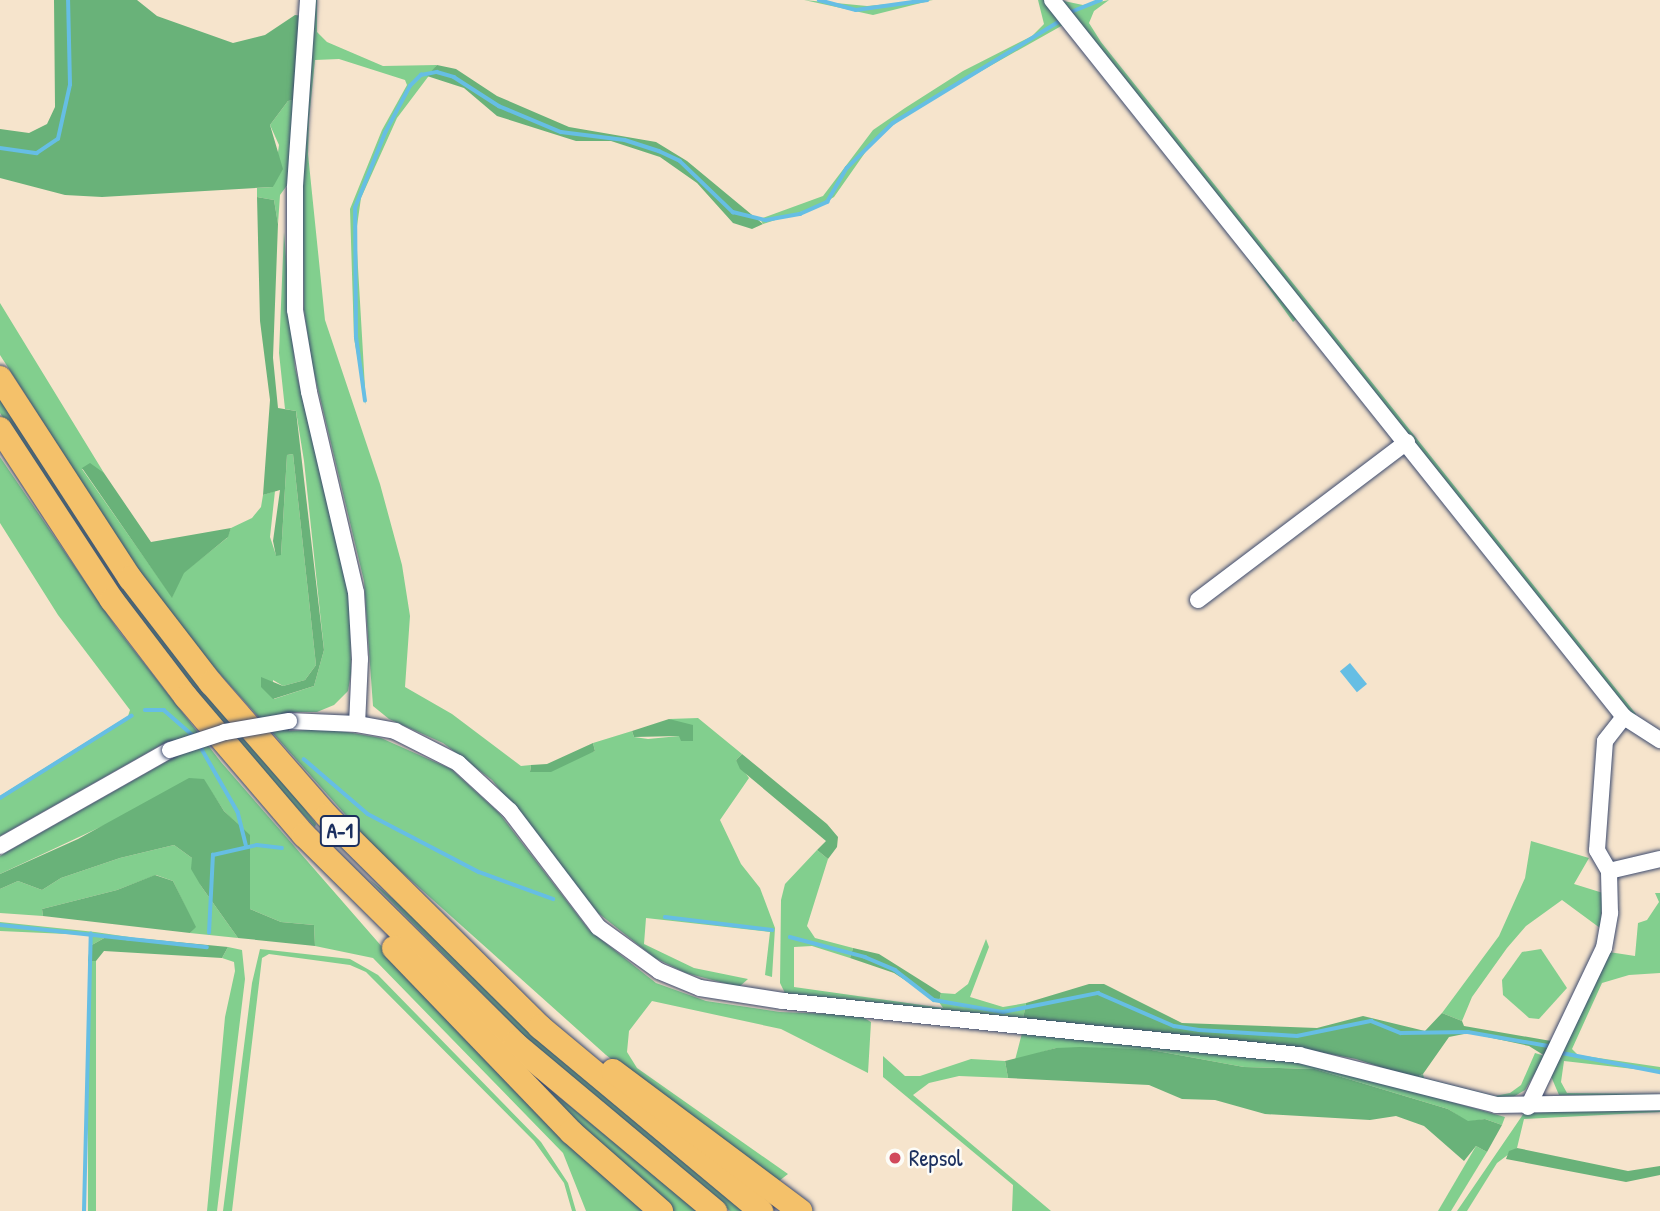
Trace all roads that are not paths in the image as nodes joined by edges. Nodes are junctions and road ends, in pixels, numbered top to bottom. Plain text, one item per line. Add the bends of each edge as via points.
1 (308, 0) edge
2 (1052, 0) edge
3 (0, 378) edge
4 (0, 429) edge
5 (1407, 442) junction
6 (1198, 600) dead end
7 (1624, 717) junction
8 (357, 724) junction
9 (1660, 740) edge
10 (304, 835) junction
11 (0, 846) edge
12 (1660, 859) edge
13 (1609, 871) junction
14 (469, 961) junction
15 (1660, 1102) edge
16 (1528, 1107) junction
17 (661, 1211) edge
18 (715, 1211) edge
19 (761, 1211) edge
20 (800, 1211) edge

1 - 8 street via 295,188 295,310 309,391 355,580 360,624
2 - 5 street
3 - 14 highway, A-1 via 130,578 211,683 327,816
4 - 10 highway, A-1 via 112,600 186,697
5 - 6 street
5 - 7 street
7 - 9 street
7 - 13 street via 1605,741 1597,850
8 - 11 street, bridge via 289,721 225,732 170,750
8 - 16 street via 416,739 458,763 510,811 598,927 659,971 700,988 775,1000 1299,1055 1473,1101
10 - 17 highway via 344,892 466,1027 571,1132
10 - 18 highway, A-1 via 515,1044
12 - 13 street
13 - 16 street via 1610,913 1604,948
14 - 19 highway, A-1 via 624,1100
14 - 20 highway
15 - 16 street

